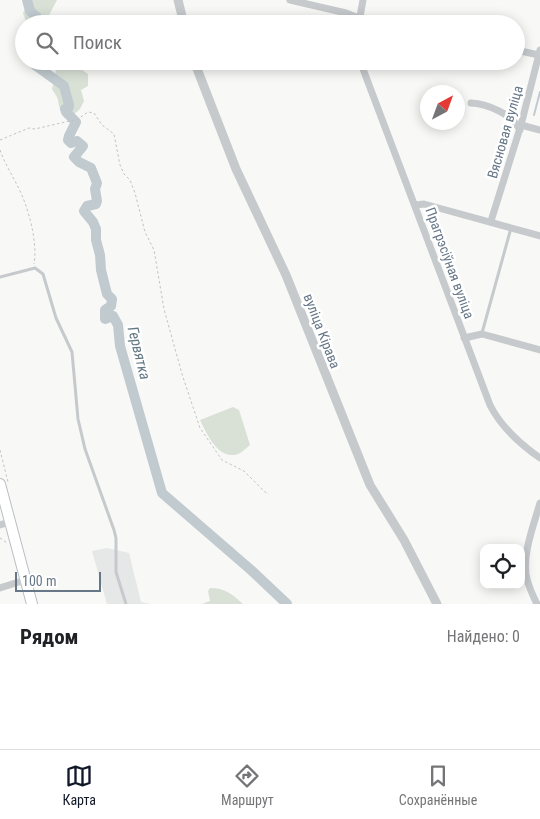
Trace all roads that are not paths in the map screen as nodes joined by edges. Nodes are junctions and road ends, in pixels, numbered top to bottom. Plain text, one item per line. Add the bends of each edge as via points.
1 (178, 0) edge
2 (290, 0) edge
3 (363, 0) edge
4 (182, 15) edge
5 (349, 15) edge
6 (360, 15) edge
7 (525, 51) edge
8 (539, 52) edge
9 (198, 70) edge
10 (363, 70) edge
11 (471, 104) dead end
12 (521, 127) junction
13 (540, 130) edge
14 (415, 205) junction
15 (491, 221) junction
16 (511, 228) junction
17 (540, 236) edge
18 (0, 277) edge
19 (482, 334) junction
20 (464, 338) junction
21 (540, 350) edge
22 (540, 458) edge
23 (0, 484) edge
24 (540, 503) edge
25 (4, 523) edge
26 (25, 580) junction
27 (0, 588) edge
28 (32, 604) edge
29 (126, 604) edge
30 (437, 604) edge
31 (537, 604) edge

1 - 4 street
2 - 5 street
3 - 6 street
7 - 8 street
8 - 12 street, Вясновая вуліца
9 - 30 street, вуліца Кірава via 236,169 286,276 370,485 404,540
10 - 14 street, Прагрэсіўная вуліца
11 - 12 street via 480,104 505,115
12 - 13 street
12 - 15 street, Вясновая вуліца
14 - 15 street via 424,204
14 - 20 street, Прагрэсіўная вуліца
15 - 16 street
16 - 17 street
16 - 19 lane
18 - 29 lane via 32,268 43,274 56,318 72,352 78,418 85,449 114,530 116,572
19 - 20 street
19 - 21 street
20 - 22 street, Прагрэсіўная вуліца via 494,413 513,436
23 - 25 main road
24 - 31 street via 526,558 528,584
25 - 26 main road
26 - 27 street
26 - 28 main road

